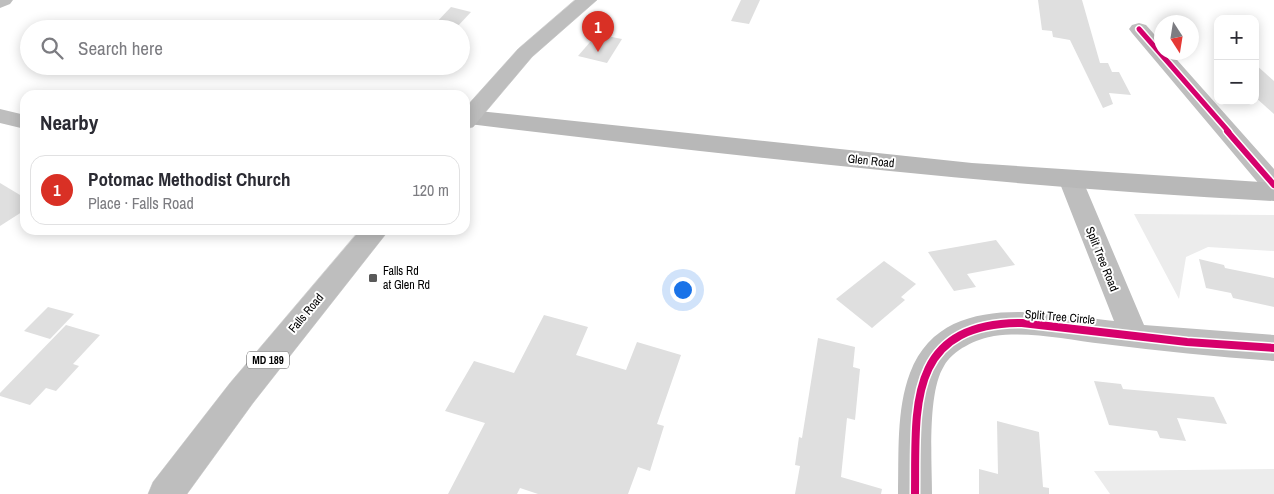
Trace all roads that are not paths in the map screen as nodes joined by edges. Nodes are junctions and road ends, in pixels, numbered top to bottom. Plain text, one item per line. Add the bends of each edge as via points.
1 (4, 0) edge
2 (587, 0) edge
3 (0, 2) edge
4 (1139, 29) dead end
5 (0, 116) edge
6 (470, 117) edge
7 (470, 120) edge
8 (20, 121) edge
9 (1070, 181) junction
10 (1274, 186) edge
11 (1274, 192) edge
12 (372, 235) edge
13 (1134, 336) junction
14 (1274, 348) edge
15 (166, 494) edge
16 (914, 494) edge

1 - 3 street
2 - 6 main road via 525,53
4 - 10 street
5 - 8 street
7 - 9 main road, Glen Road
9 - 11 main road, Glen Road
9 - 13 street, Split Tree Road
12 - 15 main road, Falls Road / MD 189 via 282,342
13 - 14 street, Split Tree Circle
13 - 16 street, Split Tree Circle via 1034,324 996,324 975,328 952,340 931,359 923,380

